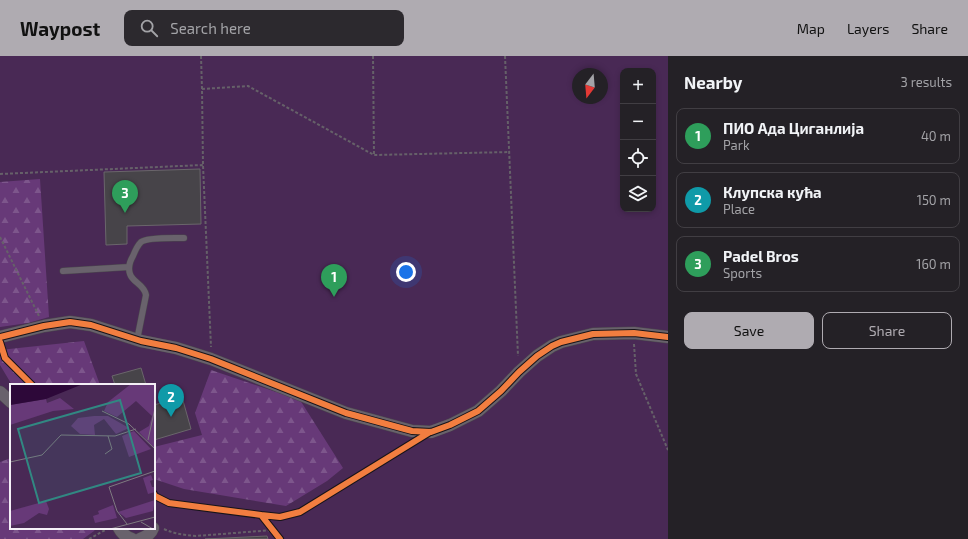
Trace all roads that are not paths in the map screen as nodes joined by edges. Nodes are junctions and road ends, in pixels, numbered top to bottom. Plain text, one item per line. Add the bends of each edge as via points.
1 (184, 238) dead end
2 (129, 267) junction
3 (63, 270) dead end
4 (0, 337) edge
5 (668, 337) edge
6 (137, 340) junction
7 (0, 392) edge
8 (10, 401) edge
9 (120, 529) edge
10 (152, 529) edge
11 (132, 539) edge
12 (140, 539) edge

1 - 2 lane via 142,241
2 - 3 lane
2 - 6 lane via 130,274 145,290 146,295
4 - 6 street via 70,322
5 - 6 street via 634,333 593,334 561,342 537,356 478,411 431,432 412,431 346,413 211,359
7 - 8 street
9 - 11 street
10 - 12 street

